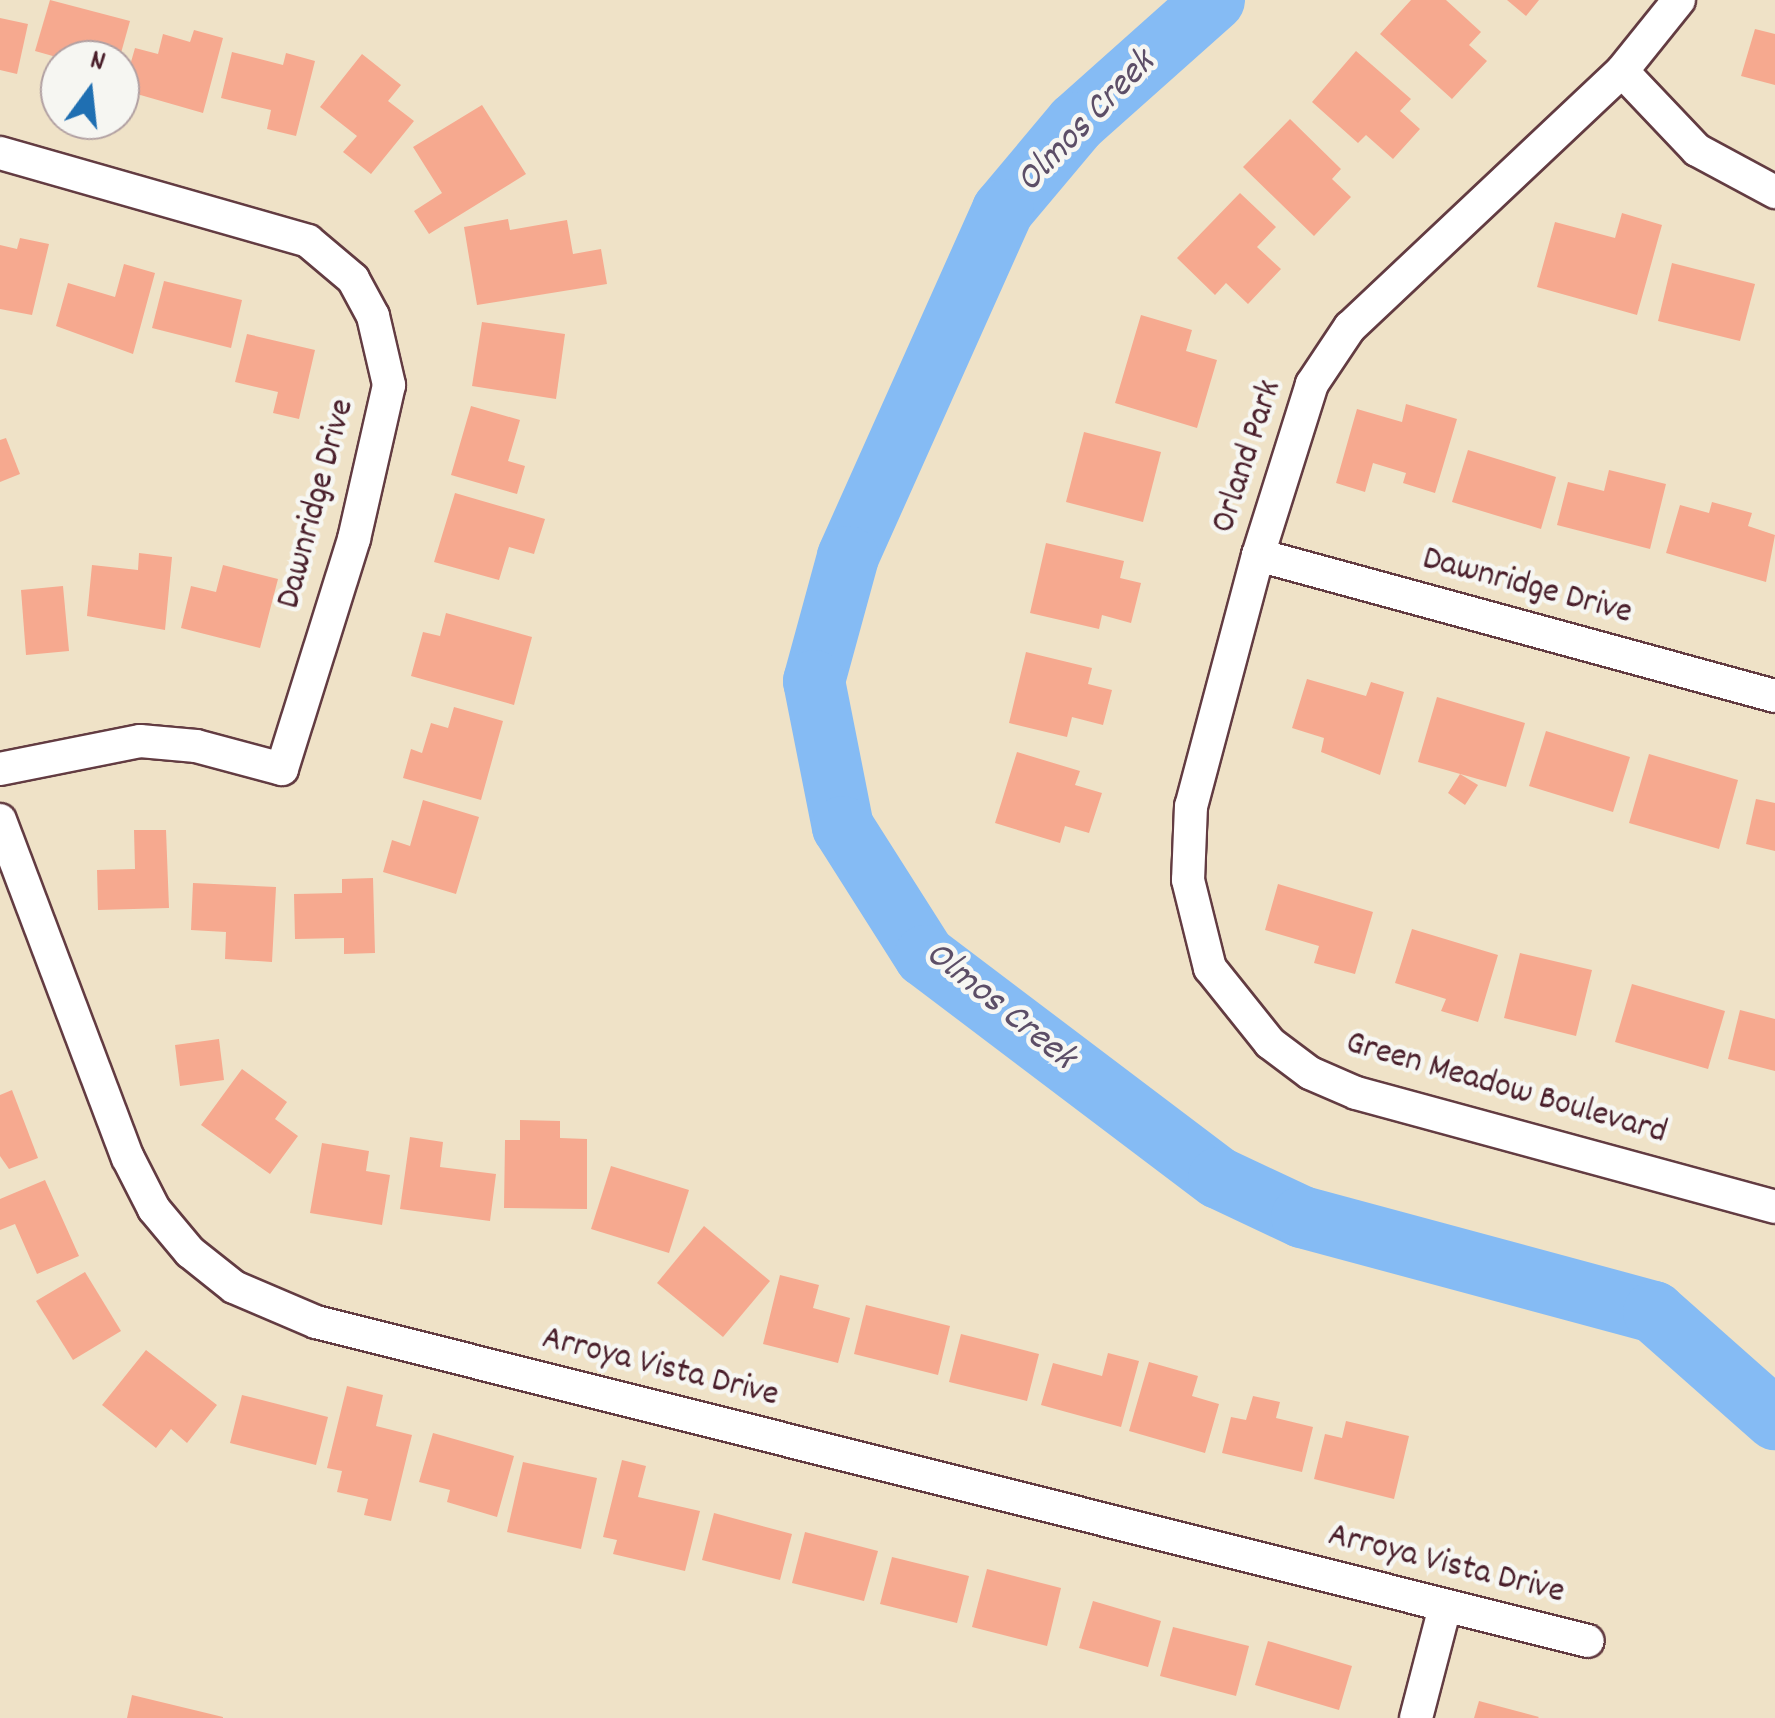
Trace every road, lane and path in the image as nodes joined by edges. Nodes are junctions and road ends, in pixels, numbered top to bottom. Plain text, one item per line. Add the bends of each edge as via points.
1 (1679, 0) edge
2 (1622, 71) junction
3 (0, 152) edge
4 (1775, 192) edge
5 (1258, 555) junction
6 (1775, 696) edge
7 (0, 769) edge
8 (0, 820) edge
9 (1236, 1007) joint
10 (1775, 1207) edge
11 (1445, 1607) junction
12 (1588, 1641) dead end
13 (1416, 1718) edge

1 - 2 street, Orland Park
2 - 4 street via 1697,150
2 - 5 street, Orland Park via 1350,327 1312,384
3 - 7 street, Dawnridge Drive via 308,241 353,278 373,316 389,386 354,539 282,769 196,746 140,742
5 - 6 street, Dawnridge Drive
5 - 9 street, Orland Park via 1188,830 1195,928
8 - 11 street, Arroya Vista Drive via 128,1158 154,1209 190,1252 234,1288 316,1322
9 - 10 street, Green Meadow Boulevard via 1310,1073 1356,1093
11 - 12 street, Arroya Vista Drive
11 - 13 street

